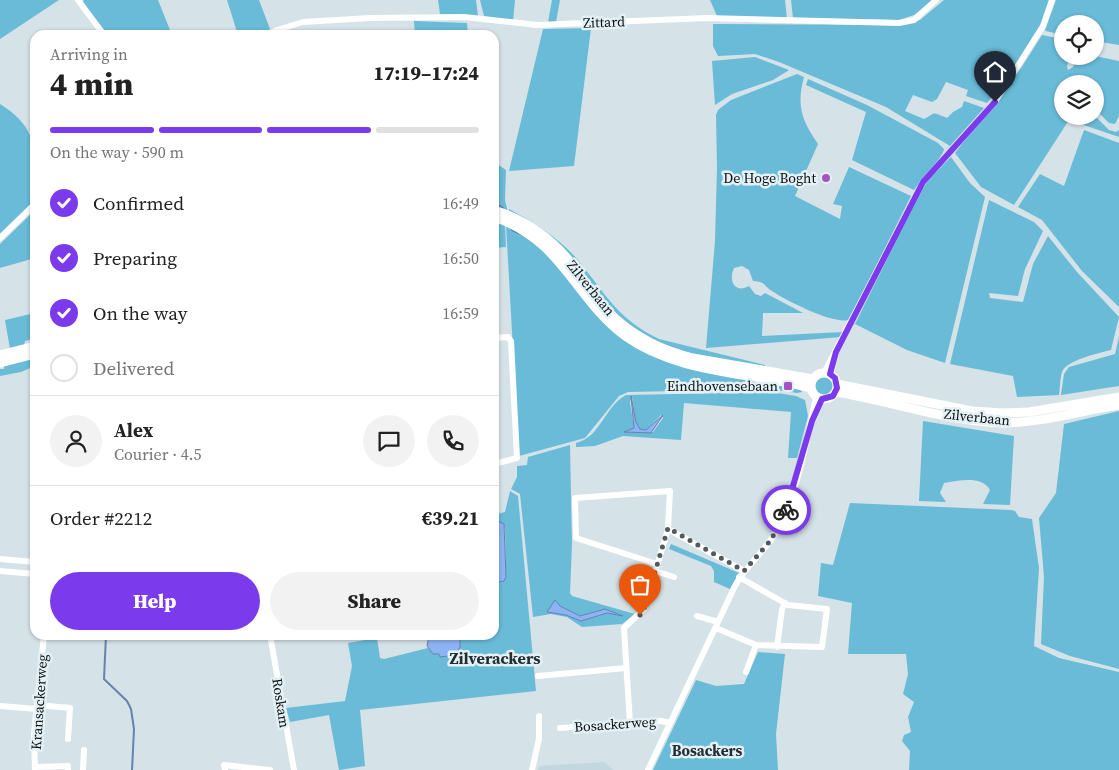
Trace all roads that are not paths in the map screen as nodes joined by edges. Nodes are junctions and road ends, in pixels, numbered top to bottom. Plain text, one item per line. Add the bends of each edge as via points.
1 (78, 0) edge
2 (936, 0) edge
3 (1052, 0) edge
4 (100, 30) edge
5 (278, 30) edge
6 (30, 209) edge
7 (499, 212) edge
8 (499, 219) edge
9 (0, 238) edge
10 (499, 338) edge
11 (30, 347) edge
12 (0, 355) edge
13 (30, 355) edge
14 (0, 363) edge
15 (827, 374) junction
16 (836, 388) junction
17 (815, 391) junction
18 (1119, 397) edge
19 (1119, 405) edge
20 (499, 463) edge
21 (668, 528) junction
22 (0, 559) edge
23 (20, 560) junction
24 (30, 561) edge
25 (656, 567) junction
26 (0, 571) edge
27 (18, 573) junction
28 (30, 574) edge
29 (742, 574) junction
30 (674, 577) dead end
31 (785, 604) junction
32 (697, 616) dead end
33 (717, 625) junction
34 (44, 640) edge
35 (271, 640) edge
36 (756, 645) junction
37 (777, 648) junction
38 (626, 668) junction
39 (746, 672) dead end
40 (538, 676) dead end
41 (0, 706) edge
42 (37, 707) junction
43 (539, 716) dead end
44 (630, 724) junction
45 (670, 724) junction
46 (560, 728) dead end
47 (68, 740) dead end
48 (84, 750) dead end
49 (35, 768) edge
50 (68, 770) edge
51 (83, 770) edge
52 (225, 770) edge
53 (270, 770) edge
54 (294, 770) edge
55 (532, 770) edge
56 (648, 770) edge

1 - 4 street
2 - 5 street, Zittard via 914,20 899,23 707,18 537,25 477,17 321,20
3 - 15 street via 1043,26 995,102 935,166 919,188
6 - 9 street
7 - 17 main road, Zilverbaan via 528,225 547,239 566,257 610,314 647,341 675,354
8 - 17 main road, Zilverbaan via 545,246 601,313 624,335 642,346 674,360
10 - 20 street via 508,337 511,341 517,458
11 - 12 main road
13 - 14 main road
15 - 16 main road
15 - 17 main road
16 - 17 main road via 830,398
16 - 18 main road, Zilverbaan via 972,411 1003,413
16 - 19 main road, Zilverbaan via 970,420 1002,423
17 - 29 street via 812,421 782,522
21 - 25 street
21 - 25 street via 670,491 575,498 576,538
21 - 29 street
22 - 23 street
23 - 24 street
23 - 27 street
25 - 30 street
25 - 38 street via 644,609 624,626
26 - 27 street
27 - 28 street
29 - 31 street
29 - 33 street
31 - 37 street
31 - 37 street via 827,609 822,647
32 - 33 street
33 - 36 street
33 - 45 street
34 - 42 street, Kransackerweg
35 - 54 street, Roskam
36 - 37 street
36 - 39 street
38 - 40 street
38 - 44 street
41 - 42 street
42 - 47 street via 70,708
42 - 49 street, Kransackerweg
43 - 55 street via 539,739
44 - 45 street, Bosackerweg via 661,721
44 - 46 street, Bosackerweg
45 - 56 street
48 - 51 street
49 - 50 street via 68,766
52 - 53 street via 224,765

